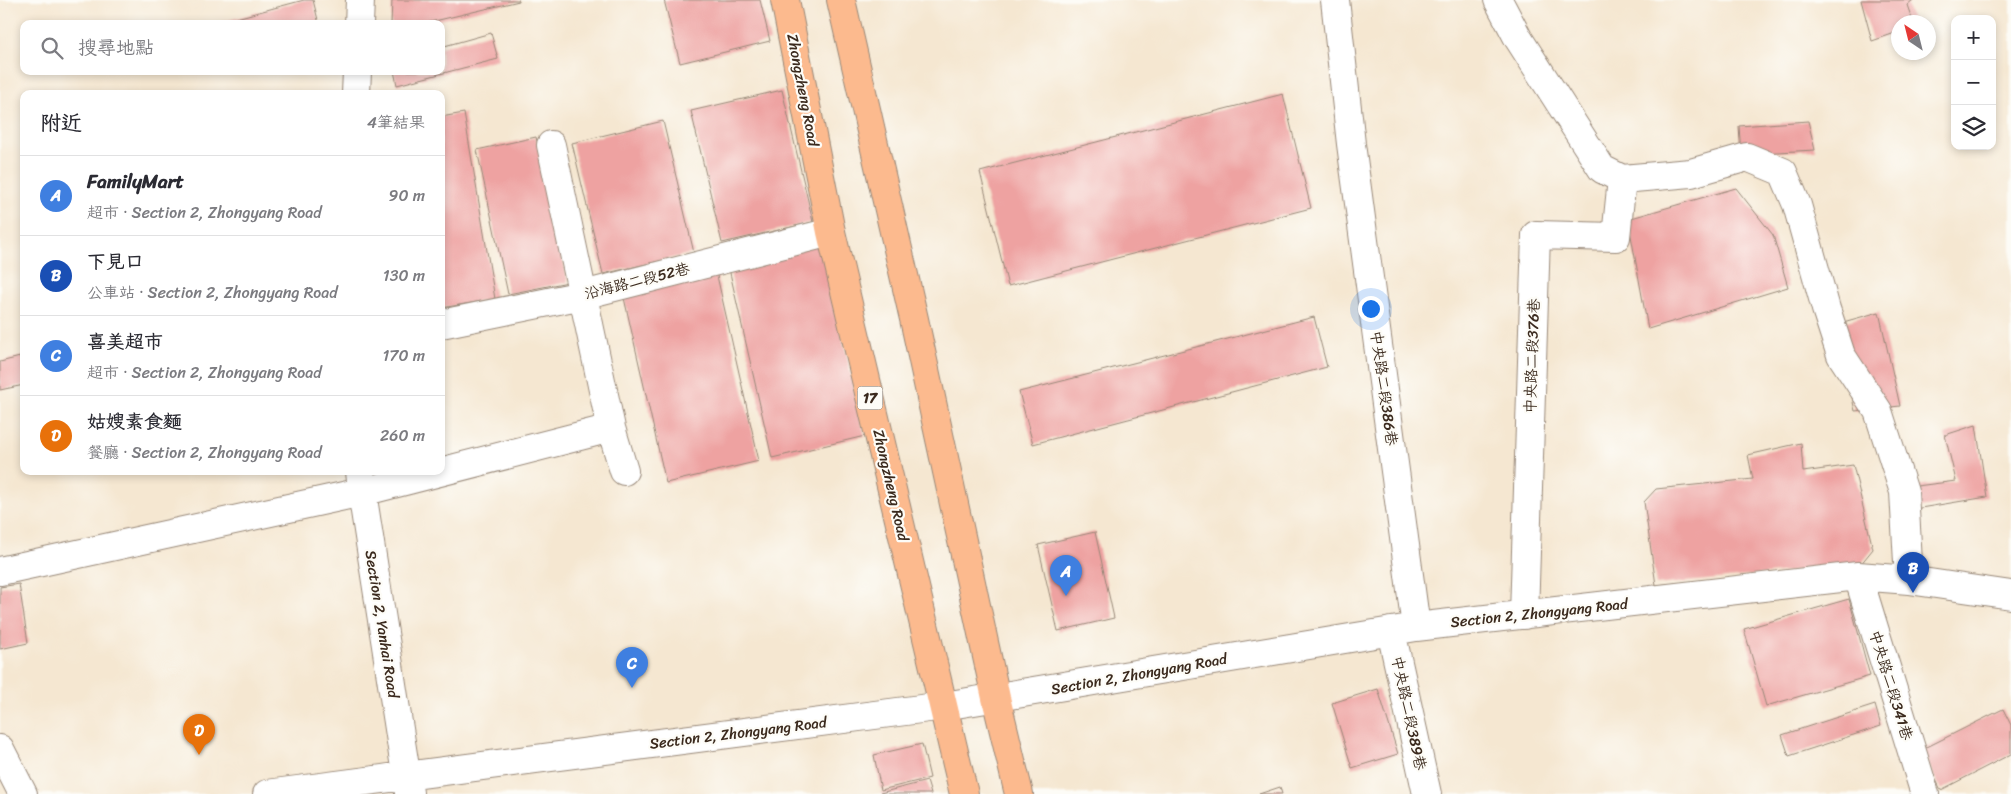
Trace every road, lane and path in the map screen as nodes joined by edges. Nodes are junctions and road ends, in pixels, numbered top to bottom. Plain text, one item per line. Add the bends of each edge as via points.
1 (360, 0) edge
2 (785, 0) edge
3 (841, 0) edge
4 (1335, 0) edge
5 (1498, 0) edge
6 (359, 20) edge
7 (357, 75) edge
8 (356, 90) edge
9 (551, 145) dead end
10 (1622, 179) junction
11 (831, 232) junction
12 (583, 295) junction
13 (445, 323) edge
14 (611, 428) junction
15 (445, 464) edge
16 (624, 471) dead end
17 (393, 475) edge
18 (361, 482) edge
19 (0, 572) edge
20 (1858, 576) junction
21 (1909, 580) junction
22 (2011, 595) edge
23 (1524, 615) junction
24 (1404, 629) junction
25 (996, 698) junction
26 (944, 706) junction
27 (0, 749) edge
28 (407, 785) edge
29 (23, 794) edge
30 (267, 794) edge
31 (964, 794) edge
32 (1020, 794) edge
33 (1426, 794) edge
34 (1925, 794) edge

1 - 6 street
2 - 11 main road, Zhongzheng Road / 17
3 - 25 main road
4 - 24 street, 中央路二段386巷
5 - 10 street via 1518,38 1602,169
7 - 8 street
9 - 12 street
10 - 21 street via 1692,173 1747,157 1783,172 1797,205 1841,355 1878,411 1904,492
10 - 23 street, 中央路二段376巷 via 1616,237 1536,235
11 - 12 street, 沿海路二段52巷
11 - 26 main road, Zhongzheng Road / 17
12 - 13 street, 沿海路二段52巷
12 - 14 street
14 - 15 street
14 - 16 street
17 - 18 street
18 - 19 street
18 - 28 street, Section 2, Yanhai Road
20 - 21 street, Section 2, Zhongyang Road
20 - 23 street, Section 2, Zhongyang Road
20 - 34 street, 中央路二段341巷
21 - 22 street, Section 2, Zhongyang Road
23 - 24 street, Section 2, Zhongyang Road
24 - 25 street, Section 2, Zhongyang Road
24 - 33 street, 中央路二段389巷
25 - 26 street, Section 2, Zhongyang Road
25 - 32 main road
26 - 28 street, Section 2, Zhongyang Road
26 - 31 main road, Zhongzheng Road / 17
27 - 29 street
28 - 30 street, Section 2, Zhongyang Road

